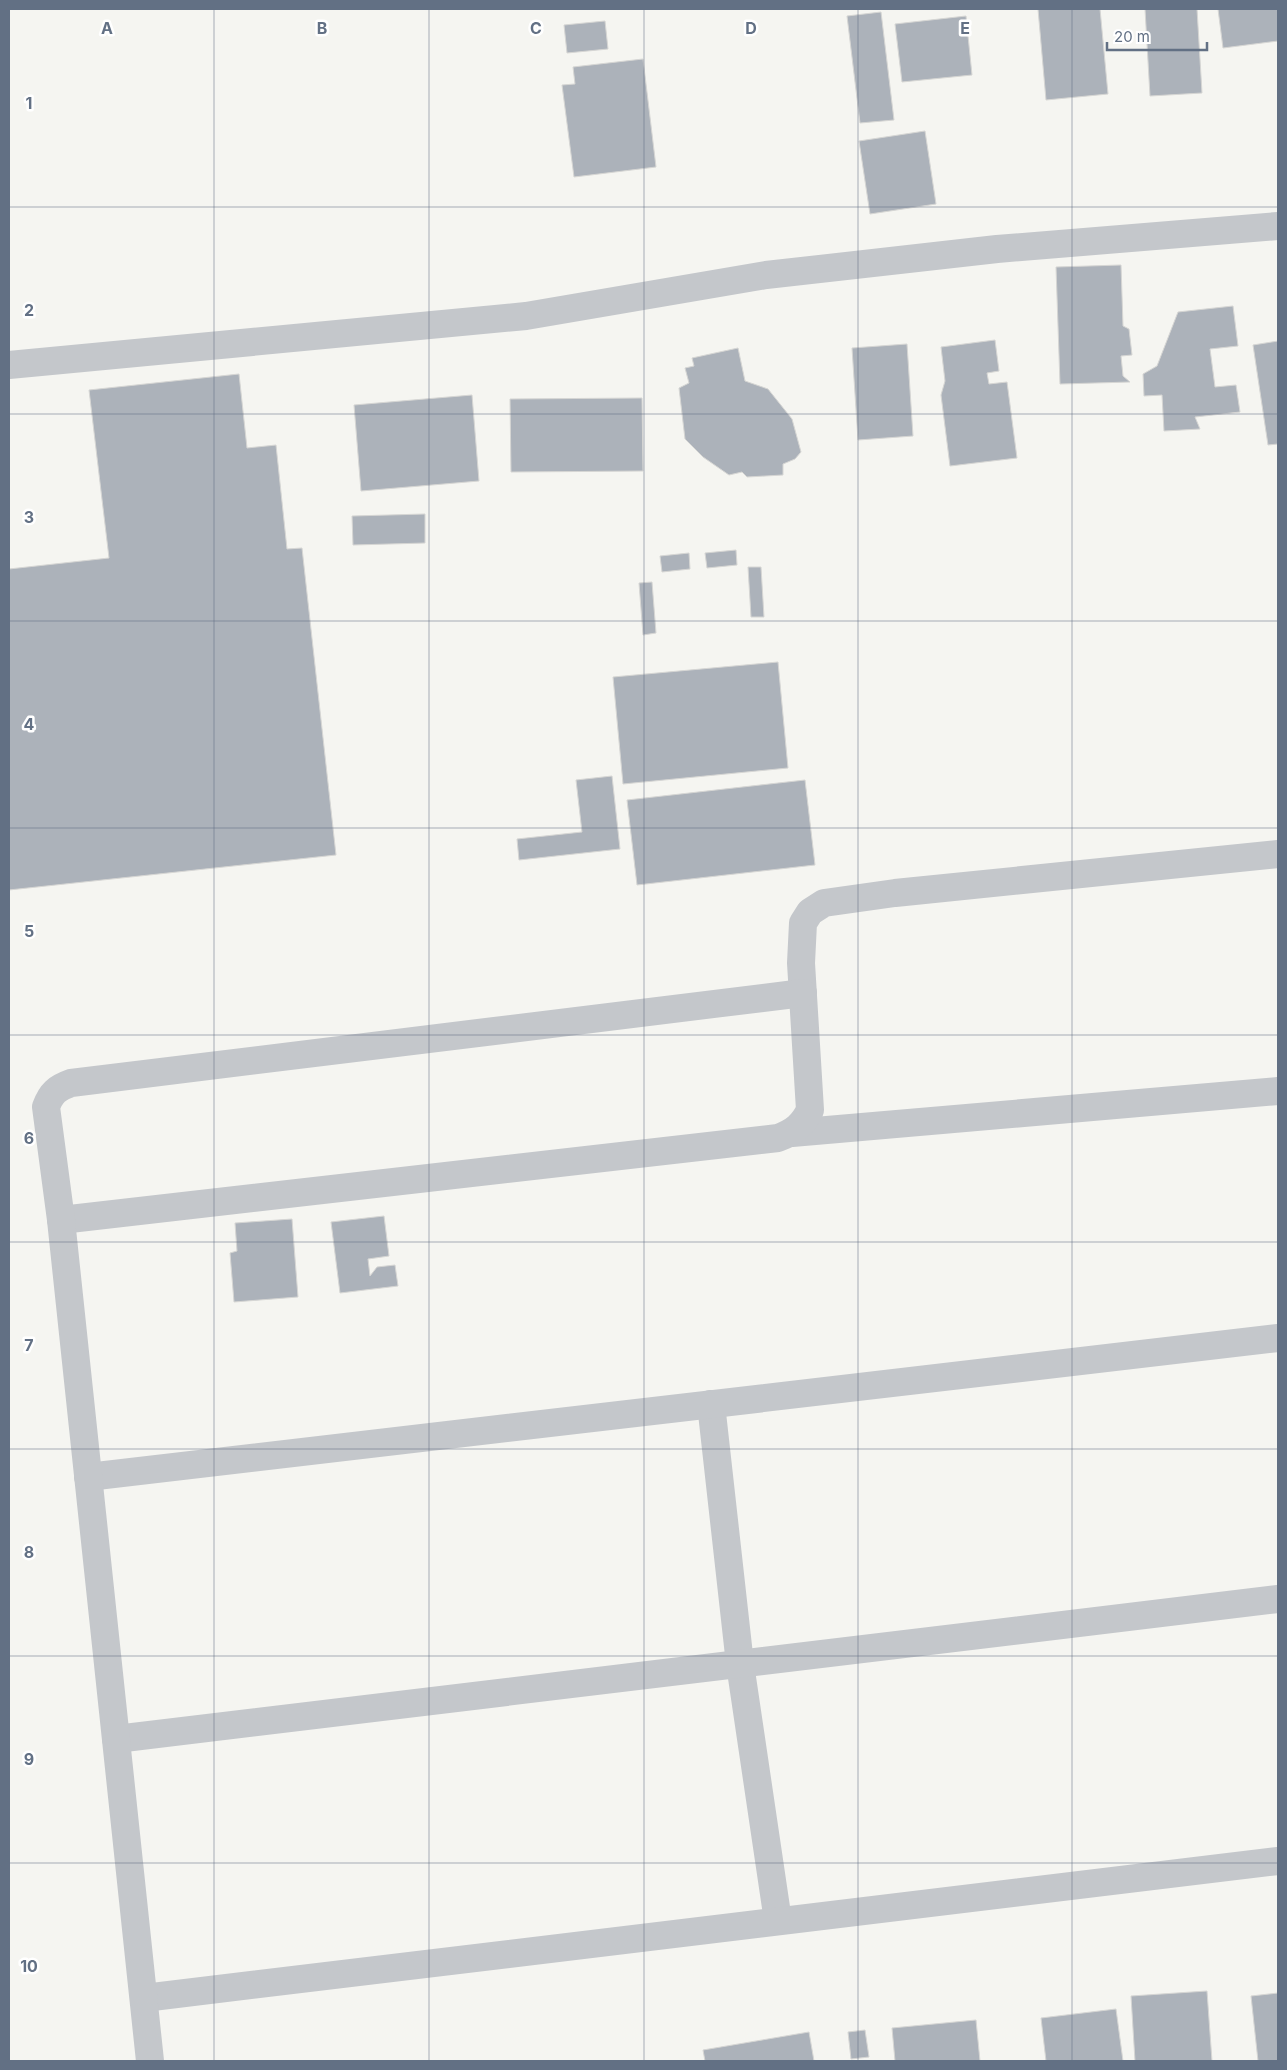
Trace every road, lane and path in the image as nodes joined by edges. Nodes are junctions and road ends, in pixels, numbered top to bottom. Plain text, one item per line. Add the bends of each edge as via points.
1 (1278, 226) edge
2 (9, 365) edge
3 (1278, 854) edge
4 (803, 993) junction
5 (1278, 1091) edge
6 (792, 1133) junction
7 (61, 1220) junction
8 (1278, 1338) edge
9 (711, 1404) junction
10 (88, 1477) junction
11 (1278, 1599) edge
12 (740, 1664) junction
13 (116, 1739) junction
14 (1278, 1861) edge
15 (778, 1921) junction
16 (144, 1998) junction
17 (150, 2061) edge

1 - 2 street via 997,249 766,275 526,316
3 - 4 street via 886,894 824,904 810,912 803,923
4 - 6 street via 810,1110 804,1122
4 - 7 street via 71,1083 58,1088 46,1107
5 - 6 street
6 - 7 street via 778,1138
7 - 10 street
8 - 9 street
9 - 10 street
9 - 12 street
10 - 13 street
11 - 12 street
12 - 13 street
12 - 15 street
13 - 16 street
14 - 15 street
15 - 16 street
16 - 17 street

